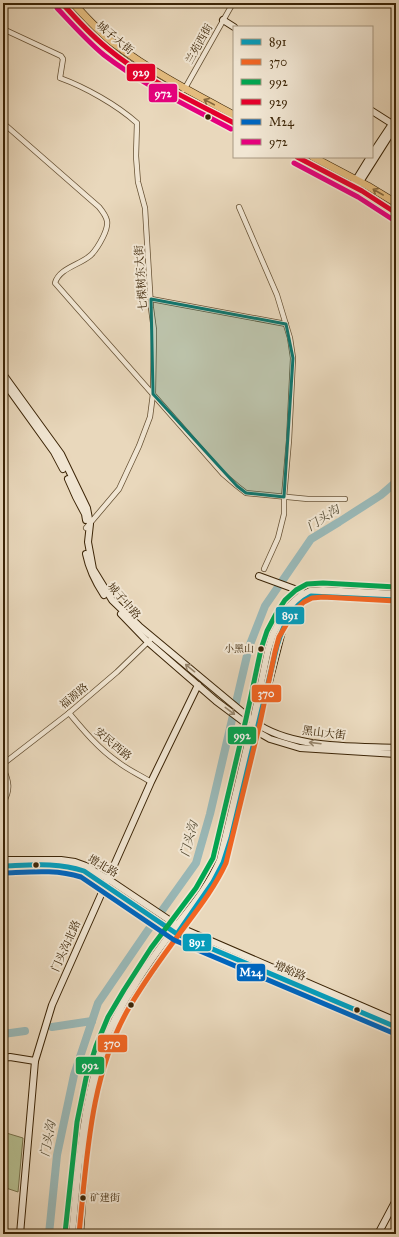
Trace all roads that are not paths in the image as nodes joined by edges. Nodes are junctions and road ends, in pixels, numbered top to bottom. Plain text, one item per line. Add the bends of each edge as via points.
1 (62, 3) edge
2 (73, 3) edge
3 (233, 3) edge
4 (223, 20) junction
5 (233, 26) edge
6 (3, 29) edge
7 (183, 92) junction
8 (373, 112) edge
9 (233, 114) edge
10 (3, 123) edge
11 (233, 123) edge
12 (395, 123) edge
13 (373, 153) edge
14 (373, 157) edge
15 (299, 158) edge
16 (315, 158) edge
17 (369, 158) edge
18 (373, 158) edge
19 (356, 184) junction
20 (396, 203) edge
21 (239, 207) dead end
22 (396, 213) edge
23 (151, 299) junction
24 (286, 324) junction
25 (3, 374) edge
26 (3, 381) edge
27 (153, 394) junction
28 (284, 497) junction
29 (345, 499) dead end
30 (88, 526) junction
31 (264, 569) dead end
32 (260, 576) dead end
33 (396, 594) edge
34 (305, 596) junction
35 (396, 600) edge
36 (150, 640) junction
37 (198, 685) junction
38 (69, 713) junction
39 (245, 713) joint
40 (255, 722) junction
41 (254, 729) junction
42 (396, 748) edge
43 (396, 754) edge
44 (3, 764) edge
45 (3, 768) edge
46 (151, 782) junction
47 (3, 802) edge
48 (3, 860) edge
49 (3, 866) edge
50 (106, 882) junction
51 (176, 930) junction
52 (396, 1021) edge
53 (396, 1027) edge
54 (3, 1058) edge
55 (35, 1061) junction
56 (395, 1202) edge
57 (20, 1234) edge
58 (72, 1234) edge
59 (80, 1234) edge
60 (378, 1234) edge

1 - 7 main road, 城子大街 via 81,24 130,66 164,86
2 - 7 main road, 城子大街 via 114,43
3 - 4 street, 兰苑西街
4 - 5 street
4 - 7 street, 兰苑西街
6 - 23 street, 七棵树东大街 via 61,56 64,59 60,78 124,112 137,123 138,182 145,208
9 -> 7 main road
7 - 11 main road
8 - 12 street
10 - 27 street via 106,216 108,228 101,242 91,255 56,278 55,283
12 - 13 street
12 - 14 street
15 - 19 main road
16 - 19 main road
17 - 19 street
18 - 19 street
20 -> 19 main road
19 - 22 main road
21 - 24 street via 277,295
23 - 24 street
23 - 27 street, 七棵树东大街 via 154,330
24 - 28 street via 293,358
25 - 30 street, 城子中路 via 60,454 88,508
26 - 30 street, 城子中路 via 54,452 68,476
27 - 28 street via 223,474 237,486 246,493
27 - 30 street, 七棵树东大街 via 150,417 119,489
28 - 29 street
28 - 31 street via 284,514 278,538
30 - 36 street, 城子中路 via 85,546 88,564 98,586 110,603
32 - 34 street via 300,591
33 - 34 street via 323,590 310,591
34 - 35 street
34 - 40 street via 289,616 282,631
36 - 37 street, 城子中路
36 - 38 street, 福源路
39 -> 36 street, 城子中路
37 -> 41 street, 城子中路
37 - 46 street, 门头沟北路
38 - 44 street, 福源路
38 - 46 street, 安民西路 via 101,749
39 - 40 street, 黑山大街
40 - 41 street
42 -> 40 street, 黑山大街 via 303,742 272,732
41 - 43 street, 黑山大街 via 270,739 300,748
41 - 51 street via 223,862 206,895
45 - 47 street via 9,790
46 - 50 street, 门头沟北路
48 - 50 street, 增北路 via 75,862 86,866
49 - 50 street, 增北路 via 73,867
50 - 51 street, 增北路
50 - 55 street, 门头沟北路 via 52,1005
51 - 52 street, 增峪路
51 - 53 street, 增峪路
51 - 58 street via 135,984 113,1023 99,1058 84,1119
51 - 59 street via 120,1020 103,1060 91,1108 86,1144
54 - 55 street
55 - 57 street, 门头沟北路
56 - 60 street

